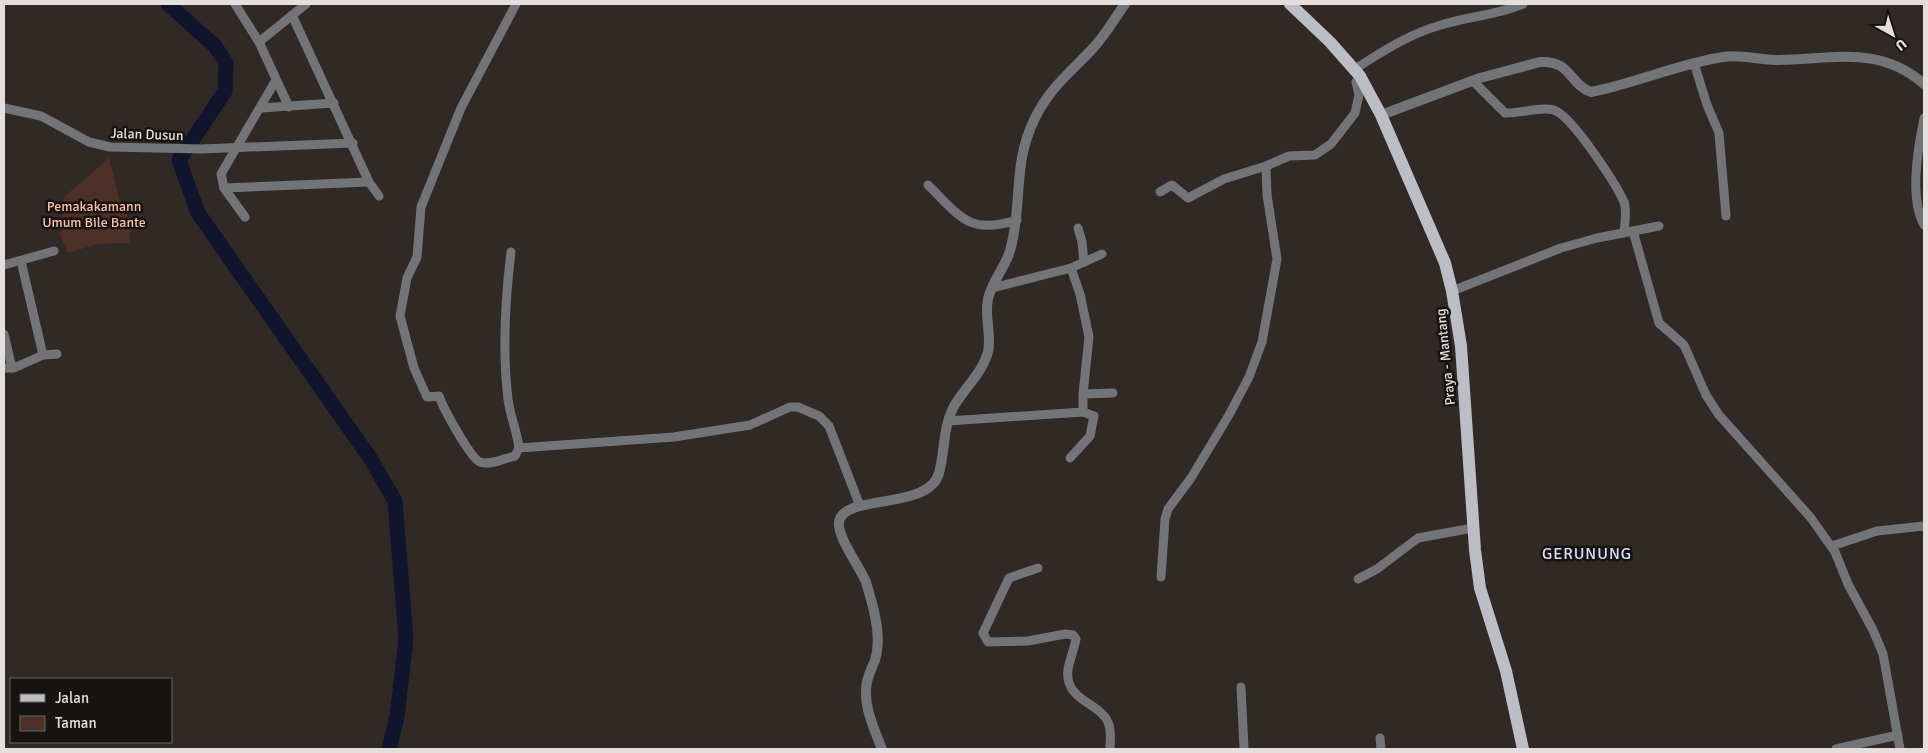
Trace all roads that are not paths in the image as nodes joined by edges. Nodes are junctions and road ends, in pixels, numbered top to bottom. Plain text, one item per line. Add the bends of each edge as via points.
1 (306, 4) edge
2 (516, 4) edge
3 (1125, 4) edge
4 (1290, 4) edge
5 (1523, 4) edge
6 (239, 6) edge
7 (292, 15) junction
8 (259, 42) junction
9 (1694, 63) junction
10 (1358, 73) junction
11 (276, 80) junction
12 (1473, 81) junction
13 (1924, 84) edge
14 (334, 104) junction
15 (289, 107) junction
16 (4, 108) edge
17 (261, 108) junction
18 (1381, 115) junction
19 (1924, 118) edge
20 (353, 143) junction
21 (238, 146) junction
22 (1266, 166) junction
23 (370, 182) junction
24 (928, 185) dead end
25 (224, 188) junction
26 (1160, 192) dead end
27 (379, 196) dead end
28 (1726, 216) dead end
29 (245, 217) dead end
30 (1017, 220) junction
31 (1659, 226) dead end
32 (1924, 226) edge
33 (1078, 228) dead end
34 (1629, 232) junction
35 (54, 252) dead end
36 (511, 252) dead end
37 (1102, 254) dead end
38 (22, 262) junction
39 (1084, 262) junction
40 (4, 265) edge
41 (1071, 268) junction
42 (992, 288) junction
43 (1452, 291) junction
44 (4, 334) edge
45 (57, 354) dead end
46 (43, 355) junction
47 (8, 368) edge
48 (1113, 393) dead end
49 (1083, 394) junction
50 (1083, 412) junction
51 (948, 421) junction
52 (519, 448) junction
53 (1070, 458) dead end
54 (860, 506) junction
55 (1924, 526) edge
56 (1473, 528) junction
57 (1832, 546) junction
58 (1038, 568) dead end
59 (1161, 577) dead end
60 (1358, 579) dead end
61 (1241, 687) dead end
62 (1898, 735) junction
63 (1380, 738) dead end
64 (882, 749) edge
65 (1110, 749) edge
66 (1244, 749) edge
67 (1381, 749) edge
68 (1524, 749) edge
69 (1836, 749) edge
70 (1900, 749) edge

1 - 7 street
2 - 52 street via 461,108 424,198 417,256 407,278 400,311 414,368 427,397 439,396 444,410 476,460 488,464 515,456
3 - 30 street via 1096,46 1063,76 1036,117 1022,151
4 - 10 main road, Praya - Mantang
5 - 10 street via 1490,16 1449,22 1421,31 1391,46
6 - 8 street
7 - 8 street
7 - 14 street
8 - 11 street
9 - 12 street via 1591,92 1583,88 1564,67 1548,61
9 - 13 street via 1733,56 1773,60 1862,56 1910,71
9 - 28 street via 1719,133
10 - 18 main road, Praya - Mantang
10 - 22 street via 1359,95 1355,113 1331,144 1315,155 1289,156
11 - 15 street
11 - 17 street
12 - 18 street
12 - 34 street via 1505,113 1552,110 1562,116 1590,148 1616,187 1625,206
14 - 15 street
14 - 20 street
15 - 17 street
16 - 21 street, Jalan Dusun via 41,116 99,146 201,149
17 - 21 street
18 - 43 main road, Praya - Mantang via 1445,263
19 - 32 street via 1916,189 1918,211
20 - 21 street, Jalan Dusun
20 - 23 street
21 - 25 street via 221,174
22 - 26 street via 1224,179 1188,198 1172,185
22 - 59 street via 1277,259 1262,342 1249,377 1229,415 1168,509
23 - 25 street
23 - 27 street
24 - 30 street via 967,221 979,226 992,227
25 - 29 street
30 - 42 street via 1010,254
31 - 34 street
33 - 39 street
34 - 43 street via 1561,248
34 - 57 street via 1659,323 1684,345 1706,395 1719,415
35 - 38 street
36 - 52 street via 504,311 506,364 508,399
37 - 39 street
38 - 40 street
38 - 46 street
39 - 41 street
41 - 42 street
41 - 49 street via 1090,337
42 - 51 street via 987,305 989,338 986,357
43 - 56 main road, Praya - Mantang via 1461,346
44 - 47 street
45 - 46 street
46 - 47 street
48 - 49 street
49 - 50 street
50 - 51 street
50 - 53 street via 1094,416 1092,433
51 - 54 street via 939,474 934,485 917,494
52 - 54 street via 674,437 750,425 790,407 798,407 819,416 829,426
54 - 64 street via 844,513 838,525 865,581 875,617 877,646 866,690 868,708
55 - 57 street via 1877,531
56 - 60 street via 1418,538
56 - 68 main road, Praya - Mantang via 1480,588 1506,671
57 - 62 street via 1881,647
58 - 65 street via 1009,578 983,633 984,638 988,642 1007,642 1073,635 1076,639 1068,670 1069,679 1079,699 1101,713 1108,722
61 - 66 street
62 - 69 street
62 - 70 street
63 - 67 street

